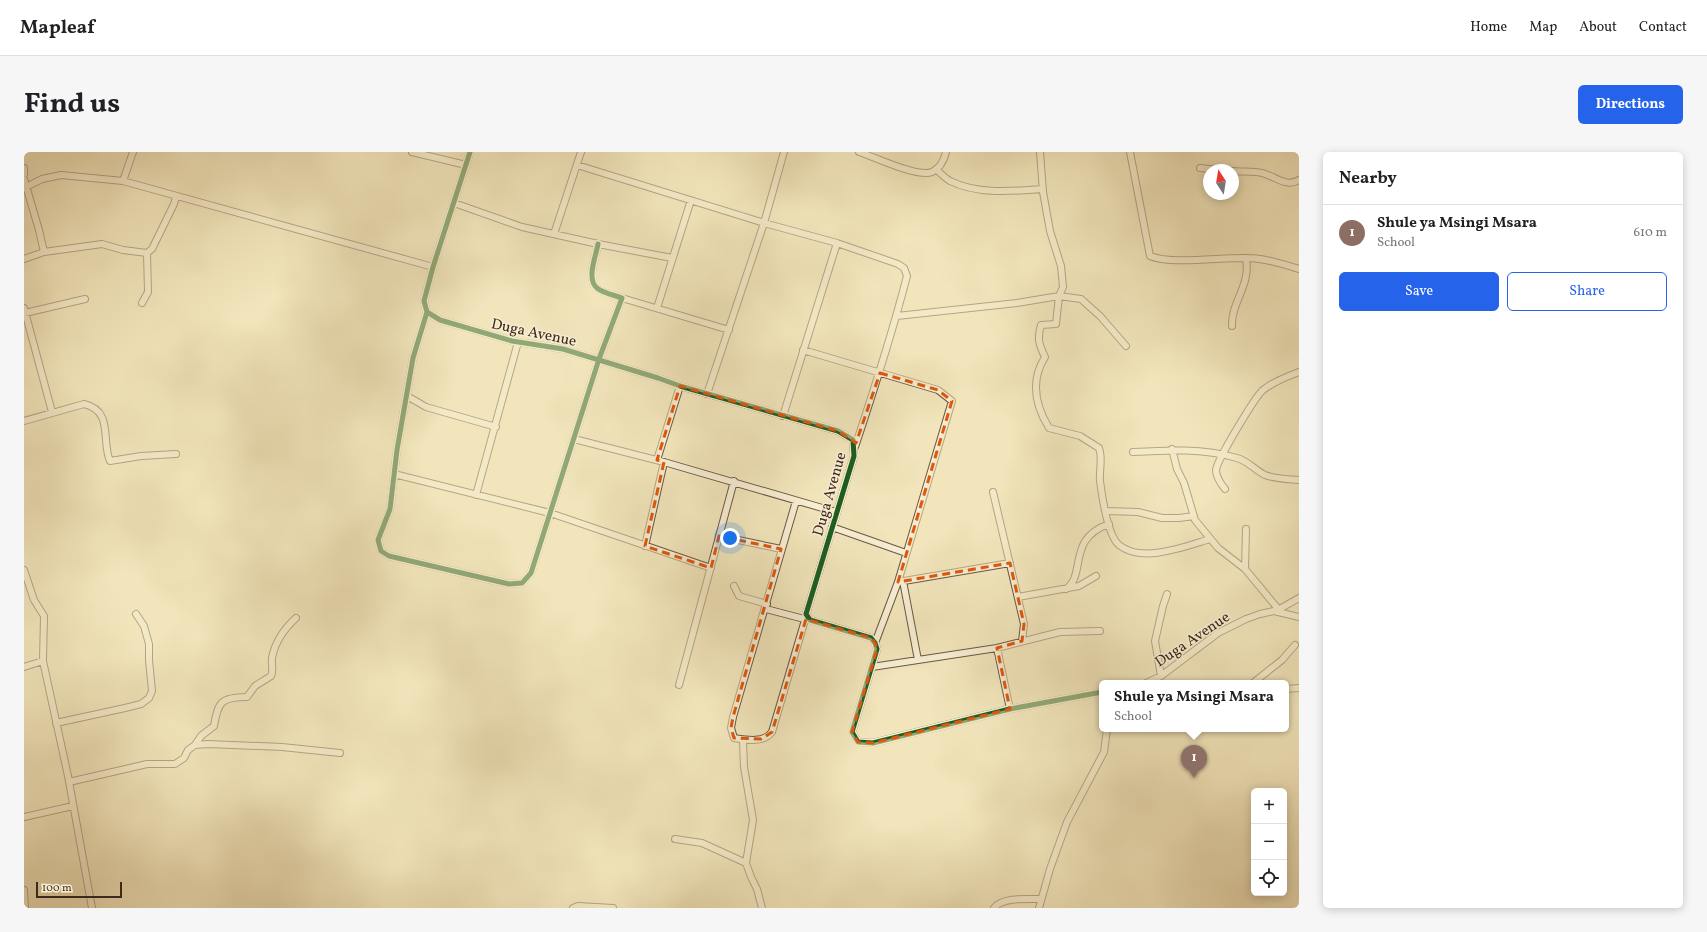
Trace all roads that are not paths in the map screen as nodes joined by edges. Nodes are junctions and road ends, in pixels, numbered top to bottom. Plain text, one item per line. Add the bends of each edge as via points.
1 (133, 152) edge
2 (412, 152) edge
3 (470, 152) edge
4 (581, 152) edge
5 (784, 152) edge
6 (859, 152) edge
7 (946, 152) edge
8 (1040, 152) edge
9 (1130, 152) edge
10 (466, 165) junction
11 (577, 165) junction
12 (24, 168) edge
13 (1200, 168) dead end
14 (1203, 168) edge
15 (936, 169) junction
16 (1239, 171) edge
17 (24, 174) edge
18 (24, 179) edge
19 (1299, 180) edge
20 (123, 181) junction
21 (25, 187) edge
22 (1043, 189) junction
23 (176, 197) junction
24 (691, 200) junction
25 (454, 203) junction
26 (764, 223) junction
27 (554, 234) junction
28 (837, 243) junction
29 (598, 244) junction
30 (44, 252) junction
31 (147, 253) junction
32 (672, 258) junction
33 (1246, 258) junction
34 (24, 259) edge
35 (433, 267) junction
36 (1299, 269) edge
37 (1059, 296) junction
38 (622, 298) junction
39 (85, 299) dead end
40 (142, 303) dead end
41 (657, 308) junction
42 (25, 310) edge
43 (427, 312) junction
44 (897, 316) junction
45 (1232, 326) dead end
46 (729, 330) junction
47 (518, 342) junction
48 (1126, 346) dead end
49 (803, 350) junction
50 (599, 359) junction
51 (1299, 372) edge
52 (880, 373) junction
53 (680, 386) junction
54 (707, 394) junction
55 (407, 396) junction
56 (52, 412) junction
57 (782, 416) junction
58 (24, 421) edge
59 (496, 427) junction
60 (574, 439) junction
61 (854, 447) junction
62 (1172, 449) junction
63 (1133, 452) dead end
64 (176, 454) dead end
65 (1222, 455) junction
66 (656, 460) junction
67 (664, 462) junction
68 (394, 474) junction
69 (1299, 480) edge
70 (734, 481) junction
71 (1225, 489) dead end
72 (993, 492) dead end
73 (476, 495) junction
74 (796, 501) junction
75 (1106, 511) junction
76 (836, 512) junction
77 (550, 513) junction
78 (1194, 516) junction
79 (1109, 524) junction
80 (832, 527) junction
81 (1246, 529) dead end
82 (719, 536) junction
83 (1210, 538) junction
84 (645, 546) junction
85 (781, 549) junction
86 (906, 552) junction
87 (1010, 563) junction
88 (711, 568) junction
89 (1245, 569) junction
90 (24, 570) edge
91 (1096, 576) dead end
92 (900, 582) junction
93 (734, 586) dead end
94 (1066, 589) junction
95 (1167, 594) dead end
96 (1018, 597) junction
97 (1299, 598) edge
98 (766, 606) junction
99 (1277, 611) junction
100 (136, 614) dead end
101 (1299, 617) edge
102 (296, 618) dead end
103 (808, 620) junction
104 (1100, 630) dead end
105 (1022, 641) junction
106 (875, 643) junction
107 (1295, 645) dead end
108 (997, 648) junction
109 (918, 660) junction
110 (42, 661) junction
111 (24, 667) edge
112 (872, 667) junction
113 (1161, 676) junction
114 (1152, 680) edge
115 (1257, 680) edge
116 (679, 685) dead end
117 (1299, 688) edge
118 (1289, 689) edge
119 (1099, 693) edge
120 (1010, 709) junction
121 (56, 723) junction
122 (1107, 732) edge
123 (743, 740) junction
124 (195, 745) junction
125 (340, 753) dead end
126 (69, 782) junction
127 (74, 806) junction
128 (24, 817) edge
129 (675, 839) dead end
130 (746, 863) junction
131 (24, 890) edge
132 (1041, 899) junction
133 (25, 908) edge
134 (92, 908) edge
135 (573, 908) edge
136 (613, 908) edge
137 (762, 908) edge
138 (994, 908) edge
139 (1039, 908) edge

1 - 20 street
2 - 10 street
3 - 10 street
4 - 11 street
5 - 26 street
6 - 15 street via 921,174
7 - 15 street via 941,166
8 - 22 street
9 - 33 street via 1150,256 1177,259
10 - 25 street
11 - 24 street
11 - 27 street
12 - 17 street
13 - 14 street
15 - 22 street via 950,181 978,190
16 - 19 street via 1263,173 1280,182
18 - 21 street
20 - 21 street via 61,175
20 - 23 street
21 - 30 street
22 - 37 street via 1050,231 1061,266 1063,287
23 - 31 street via 152,249
23 - 35 street
24 - 26 street
24 - 32 street
25 - 27 street via 522,227
25 - 35 street
26 - 28 street
26 - 46 street
27 - 29 street
28 - 44 street via 904,268 907,276
28 - 49 street
29 - 32 street
29 - 38 street via 593,267 595,284 598,288
30 - 31 street via 102,244
30 - 34 street
31 - 40 street via 148,292
32 - 41 street
33 - 36 street
33 - 45 street via 1246,284
35 - 43 street via 424,301
37 - 44 street
37 - 48 street via 1081,299
37 - 75 street via 1056,324 1041,325 1039,346 1045,357 1039,366 1034,390 1049,428 1080,436 1099,448 1100,480
38 - 41 street
38 - 50 street
39 - 42 street
41 - 46 street
42 - 56 street
43 - 47 street, Duga Avenue via 440,320
43 - 55 street via 413,358
44 - 52 street
46 - 54 street
47 - 50 street, Duga Avenue via 563,349
47 - 59 street
49 - 52 street
49 - 57 street
50 - 53 street, Duga Avenue
50 - 60 street
51 - 65 street via 1263,389 1254,399
52 - 61 street
52 - 86 street via 938,390 952,401
53 - 54 street, Duga Avenue
53 - 66 street
54 - 57 street, Duga Avenue
55 - 59 street via 426,406
55 - 68 street
56 - 58 street
56 - 64 street via 77,404 92,406 103,418 110,461
57 - 61 street, Duga Avenue via 838,431 853,440
59 - 73 street
60 - 66 street
60 - 77 street
61 - 76 street, Duga Avenue via 854,456
62 - 63 street
62 - 65 street
62 - 78 street
65 - 69 street via 1249,463 1266,476
65 - 71 street via 1216,473
66 - 67 street
67 - 70 street
67 - 84 street
68 - 73 street
68 - 77 street via 390,509 378,540 381,551 389,556 509,584 522,583 531,572
70 - 74 street
70 - 82 street
72 - 87 street
73 - 77 street
74 - 76 street
74 - 85 street
75 - 78 street via 1138,512 1162,518
75 - 79 street
76 - 80 street, Duga Avenue
77 - 84 street
78 - 83 street
79 - 83 street via 1119,545 1134,552 1164,552
79 - 94 street via 1101,527 1083,544 1073,581
80 - 86 street
80 - 103 street, Duga Avenue via 807,607
81 - 89 street
82 - 85 street
82 - 88 street
83 - 89 street via 1218,548
84 - 88 street
85 - 98 street
86 - 92 street
87 - 92 street
87 - 96 street
88 - 116 street
89 - 99 street
90 - 110 street via 34,600 44,616
91 - 94 street via 1079,586
92 - 106 street
92 - 109 street
93 - 98 street via 739,596
94 - 96 street
95 - 113 street via 1155,641
96 - 105 street via 1024,624
97 - 99 street
98 - 103 street
98 - 123 street via 731,728 734,738
99 - 101 street, Duga Avenue
99 - 113 street, Duga Avenue via 1260,614 1218,633
100 - 121 street via 144,626 150,644 152,691 149,698 141,704
102 - 124 street via 287,626 277,643 272,658 271,676 255,686 247,697 226,699 220,703 214,726 201,736
103 - 106 street via 871,638
103 - 123 street via 772,732 768,738
104 - 105 street via 1060,632
105 - 108 street
106 - 112 street via 877,649
107 - 115 street via 1282,660
108 - 109 street
108 - 120 street
109 - 112 street
110 - 111 street
110 - 121 street
112 - 120 street via 852,732 858,742 873,743
113 - 114 street, Duga Avenue
117 - 118 street
119 - 120 street
121 - 126 street
122 - 132 street via 1104,752 1067,822
123 - 130 street via 744,767 753,820
124 - 125 street via 282,747
124 - 126 street via 175,764 147,764
126 - 127 street
127 - 128 street
127 - 134 street
129 - 130 street via 702,842
130 - 137 street
131 - 133 street
132 - 138 street via 1010,900 998,903
132 - 139 street
135 - 136 street

